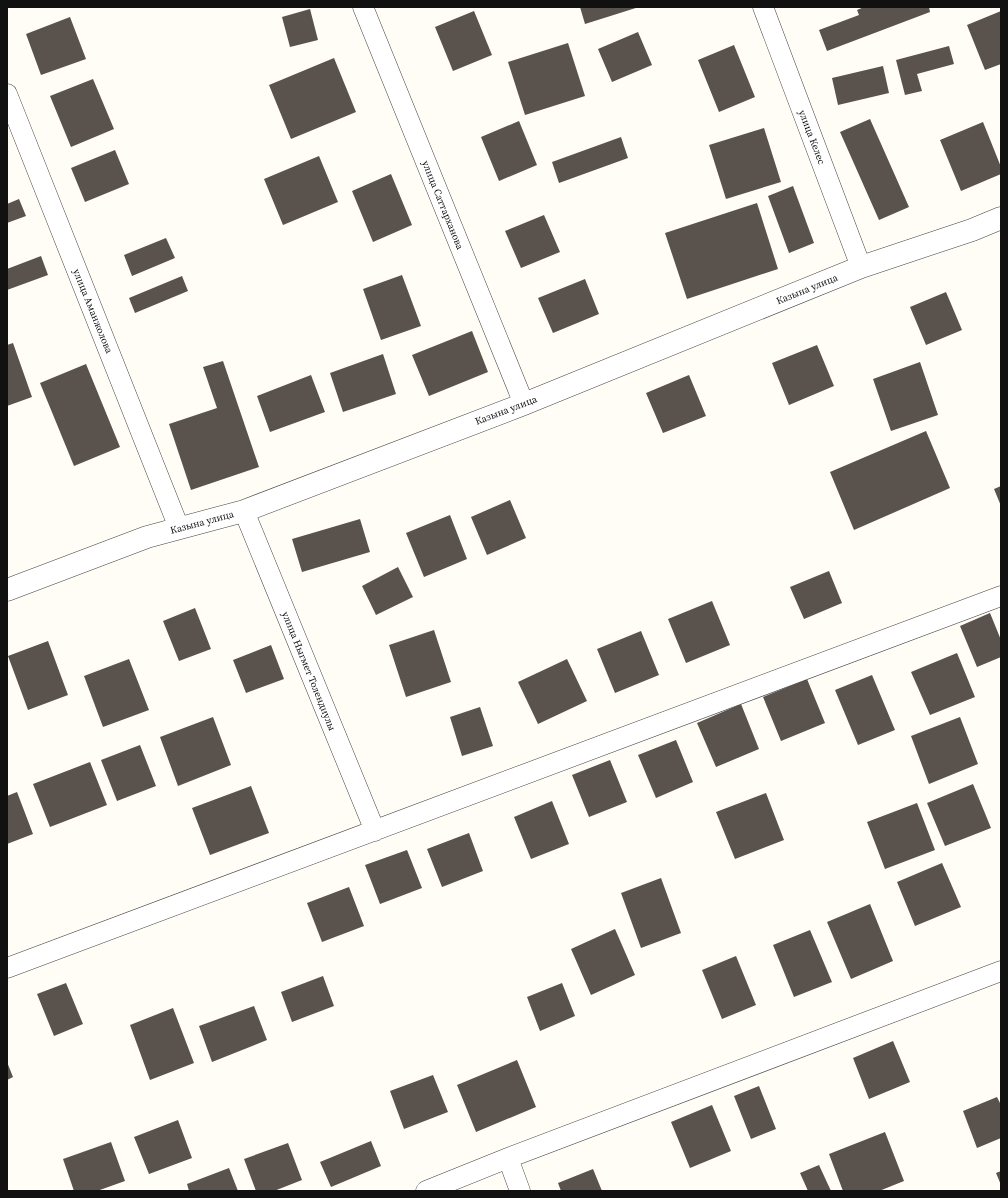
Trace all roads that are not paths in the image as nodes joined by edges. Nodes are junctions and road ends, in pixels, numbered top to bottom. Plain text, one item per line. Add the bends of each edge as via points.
1 (363, 7) edge
2 (763, 7) edge
3 (7, 94) edge
4 (1001, 218) edge
5 (861, 267) junction
6 (524, 404) junction
7 (244, 511) junction
8 (179, 528) junction
9 (7, 590) edge
10 (1001, 596) edge
11 (375, 831) junction
12 (7, 968) edge
13 (1001, 971) edge
14 (508, 1158) junction
15 (426, 1191) edge
16 (520, 1191) edge

1 - 6 street, улица Саттарханова
2 - 5 street, улица Келес
3 - 8 street, улица Аманжолова
4 - 5 street, Казына улица
5 - 6 street, Казына улица
6 - 7 street, Казына улица
7 - 8 street, Казына улица
7 - 11 street, улица Ныгмет Толендиулы
8 - 9 street, Казына улица via 147,537
10 - 11 street
11 - 12 street
13 - 14 street
14 - 15 street
14 - 16 street

